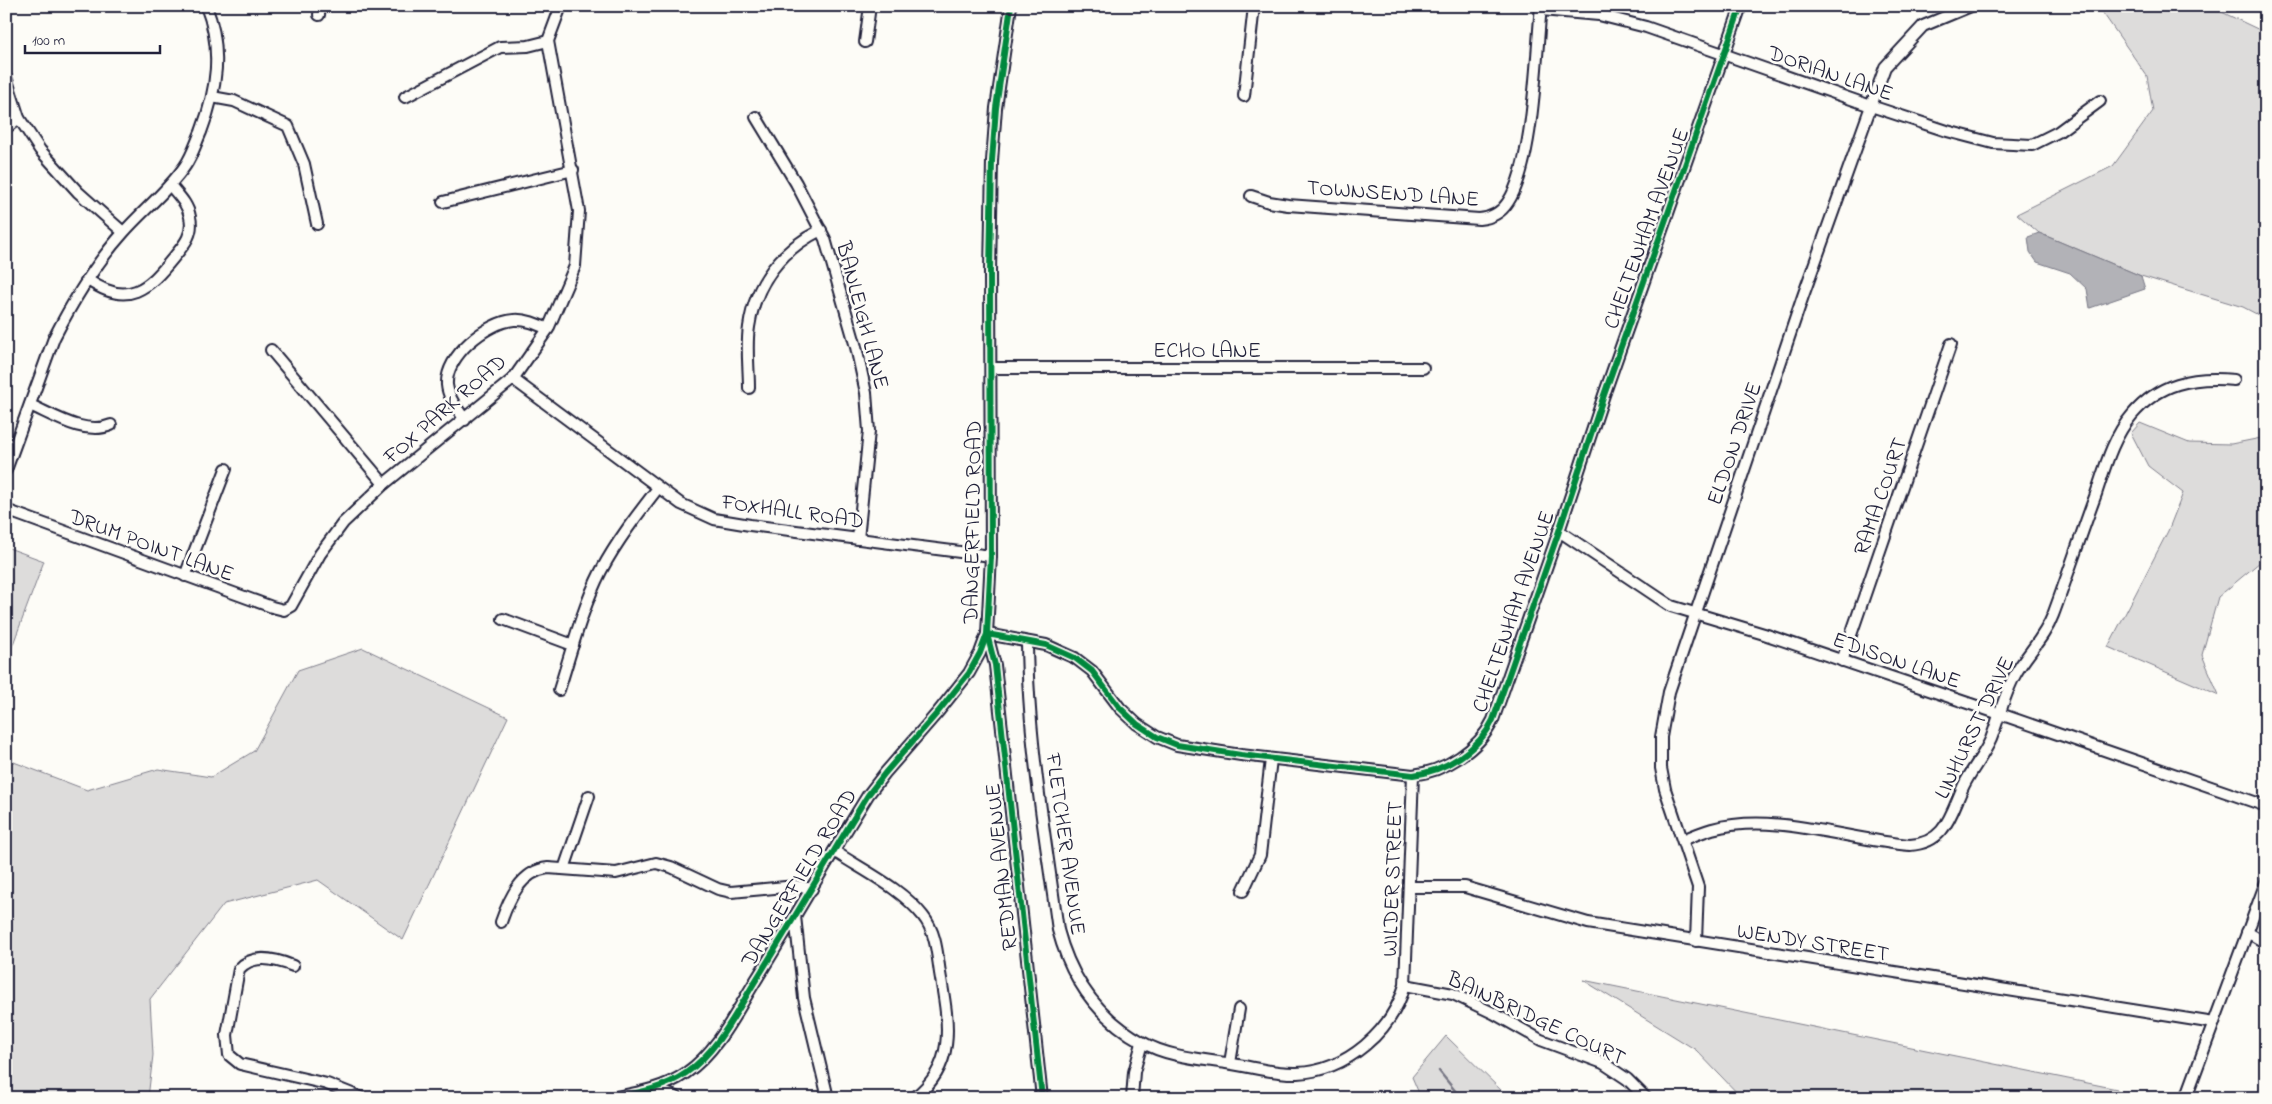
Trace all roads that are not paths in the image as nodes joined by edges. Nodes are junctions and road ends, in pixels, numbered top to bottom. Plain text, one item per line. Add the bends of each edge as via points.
1 (206, 6) edge
2 (561, 6) edge
3 (870, 6) edge
4 (1011, 6) edge
5 (1254, 6) edge
6 (1742, 6) edge
7 (1971, 6) edge
8 (1541, 8) edge
9 (548, 41) junction
10 (865, 42) dead end
11 (1725, 54) junction
12 (6, 77) edge
13 (1244, 96) dead end
14 (212, 97) junction
15 (405, 98) dead end
16 (2100, 101) dead end
17 (1871, 106) junction
18 (756, 117) dead end
19 (19, 118) junction
20 (6, 128) edge
21 (573, 170) junction
22 (170, 185) junction
23 (1251, 196) dead end
24 (443, 202) dead end
25 (317, 224) dead end
26 (821, 230) junction
27 (123, 232) junction
28 (88, 280) junction
29 (548, 329) junction
30 (1951, 344) dead end
31 (271, 350) dead end
32 (991, 368) junction
33 (1423, 368) dead end
34 (513, 379) junction
35 (2234, 380) dead end
36 (749, 388) dead end
37 (30, 405) junction
38 (465, 420) junction
39 (112, 425) dead end
40 (6, 470) edge
41 (226, 470) dead end
42 (384, 484) junction
43 (658, 488) junction
44 (6, 510) edge
45 (1559, 531) junction
46 (858, 539) junction
47 (990, 556) junction
48 (185, 576) junction
49 (286, 609) joint
50 (1695, 613) junction
51 (503, 619) dead end
52 (987, 634) junction
53 (1027, 643) junction
54 (573, 645) junction
55 (1842, 660) junction
56 (559, 690) dead end
57 (2000, 714) junction
58 (1271, 758) junction
59 (1413, 775) junction
60 (589, 796) dead end
61 (2266, 806) edge
62 (1683, 840) junction
63 (834, 851) junction
64 (564, 869) junction
65 (2266, 882) edge
66 (1410, 887) junction
67 (812, 889) junction
68 (1243, 891) dead end
69 (795, 916) junction
70 (501, 922) dead end
71 (2247, 932) junction
72 (1696, 941) junction
73 (2266, 943) edge
74 (293, 966) dead end
75 (1405, 985) junction
76 (1239, 1009) dead end
77 (2214, 1023) junction
78 (1142, 1043) junction
79 (1230, 1063) junction
80 (656, 1089) junction
81 (362, 1098) edge
82 (611, 1098) edge
83 (678, 1098) edge
84 (828, 1098) edge
85 (914, 1098) edge
86 (1042, 1098) edge
87 (1132, 1098) edge
88 (1646, 1098) edge
89 (2186, 1098) edge

1 - 14 street via 217,63
2 - 9 street
3 - 10 street
4 - 32 street, DANGERFIELD ROAD via 992,161
5 - 13 street
6 - 11 street, CHELTENHAM AVENUE
7 - 17 street, ELDON DRIVE via 1923,26 1885,67
8 - 11 street, DORIAN LANE via 1617,19
8 - 23 street, TOWNSEND LANE via 1527,142 1514,192 1498,213 1479,219 1288,205
9 - 15 street via 500,47
9 - 21 street, FOX PARK ROAD
11 - 17 street, DORIAN LANE
11 - 45 street, CHELTENHAM AVENUE
12 - 19 street
14 - 22 street via 190,158
14 - 25 street via 234,101 288,126 304,164
16 - 17 street, DORIAN LANE via 2058,132 2032,145 1993,143
17 - 50 street, ELDON DRIVE
18 - 26 street, BANLEIGH LANE
19 - 20 street
19 - 27 street via 65,179
21 - 24 street
21 - 29 street, FOX PARK ROAD via 579,211 575,266
22 - 27 street
22 - 28 street via 187,207 191,228 188,241 157,278 143,289 124,294 106,290
26 - 36 street via 799,242 779,259 756,297 749,327
26 - 46 street, BANLEIGH LANE via 830,251 866,393 869,440
27 - 28 street
28 - 37 street via 54,338
29 - 34 street, FOX PARK ROAD
29 - 38 street via 522,320 499,323 459,353 451,365 447,383 451,399
30 - 55 street, RAMA COURT
31 - 42 street
32 - 33 street, ECHO LANE
32 - 47 street, DANGERFIELD ROAD
34 - 38 street, FOX PARK ROAD
34 - 43 street, FOXHALL ROAD
35 - 57 street, LINHURST DRIVE via 2192,380 2165,388 2132,415 2122,429 2098,486 2049,626 2014,677
37 - 39 street via 79,426 102,428
37 - 40 street
38 - 42 street, FOX PARK ROAD
41 - 48 street
42 - 49 street, FOX PARK ROAD via 330,538 294,603
43 - 46 street, FOXHALL ROAD via 681,504 714,519
43 - 54 street via 626,529 601,572
44 - 48 street, DRUM POINT LANE
45 - 50 street, EDISON LANE via 1655,597
45 - 59 street, CHELTENHAM AVENUE via 1487,731 1476,744 1448,764
46 - 47 street, FOXHALL ROAD
47 - 52 street, DANGERFIELD ROAD
48 - 49 street, DRUM POINT LANE
50 - 55 street, EDISON LANE
50 - 62 street, ELDON DRIVE via 1666,704 1661,736 1665,789
51 - 54 street
52 - 53 street, CHELTENHAM AVENUE
52 - 63 street, DANGERFIELD ROAD via 969,673 878,781
52 - 86 street, REDMAN AVENUE via 995,665
53 - 58 street, CHELTENHAM AVENUE via 1058,649 1084,663 1120,708 1157,737 1190,748
53 - 78 street, FLETCHER AVENUE via 1038,777 1063,950 1094,1004
54 - 56 street
55 - 57 street, EDISON LANE
57 - 61 street, EDISON LANE
57 - 62 street, LINHURST DRIVE via 1988,745 1964,785 1951,816 1942,831 1927,843 1895,844 1763,824 1711,829
58 - 59 street, CHELTENHAM AVENUE
58 - 68 street via 1260,855
59 - 66 street, WILDER STREET
60 - 64 street
62 - 72 street, ELDON DRIVE via 1698,887
63 - 67 street, DANGERFIELD ROAD
63 - 85 street via 902,896 923,915 934,936 949,1030 935,1077
64 - 67 street via 616,873 656,863 731,892 796,886
64 - 70 street via 540,868 530,874 516,889
65 - 71 street
66 - 72 street, WENDY STREET via 1465,887 1588,923
66 - 75 street, WILDER STREET
67 - 69 street, DANGERFIELD ROAD
69 - 80 street, DANGERFIELD ROAD via 719,1040 685,1074
69 - 84 street via 804,998
71 - 73 street
71 - 77 street
72 - 77 street, WENDY STREET
74 - 81 street via 266,959 249,962 239,969 227,1035 229,1055 240,1064 327,1084
75 - 79 street, FLETCHER AVENUE via 1382,1028 1365,1046 1344,1060 1298,1073
75 - 88 street, BAINBRIDGE COURT via 1453,994 1541,1040 1603,1063 1627,1079
76 - 79 street
77 - 89 street
78 - 79 street, FLETCHER AVENUE
78 - 87 street via 1134,1072
80 - 82 street, DANGERFIELD ROAD
80 - 83 street

